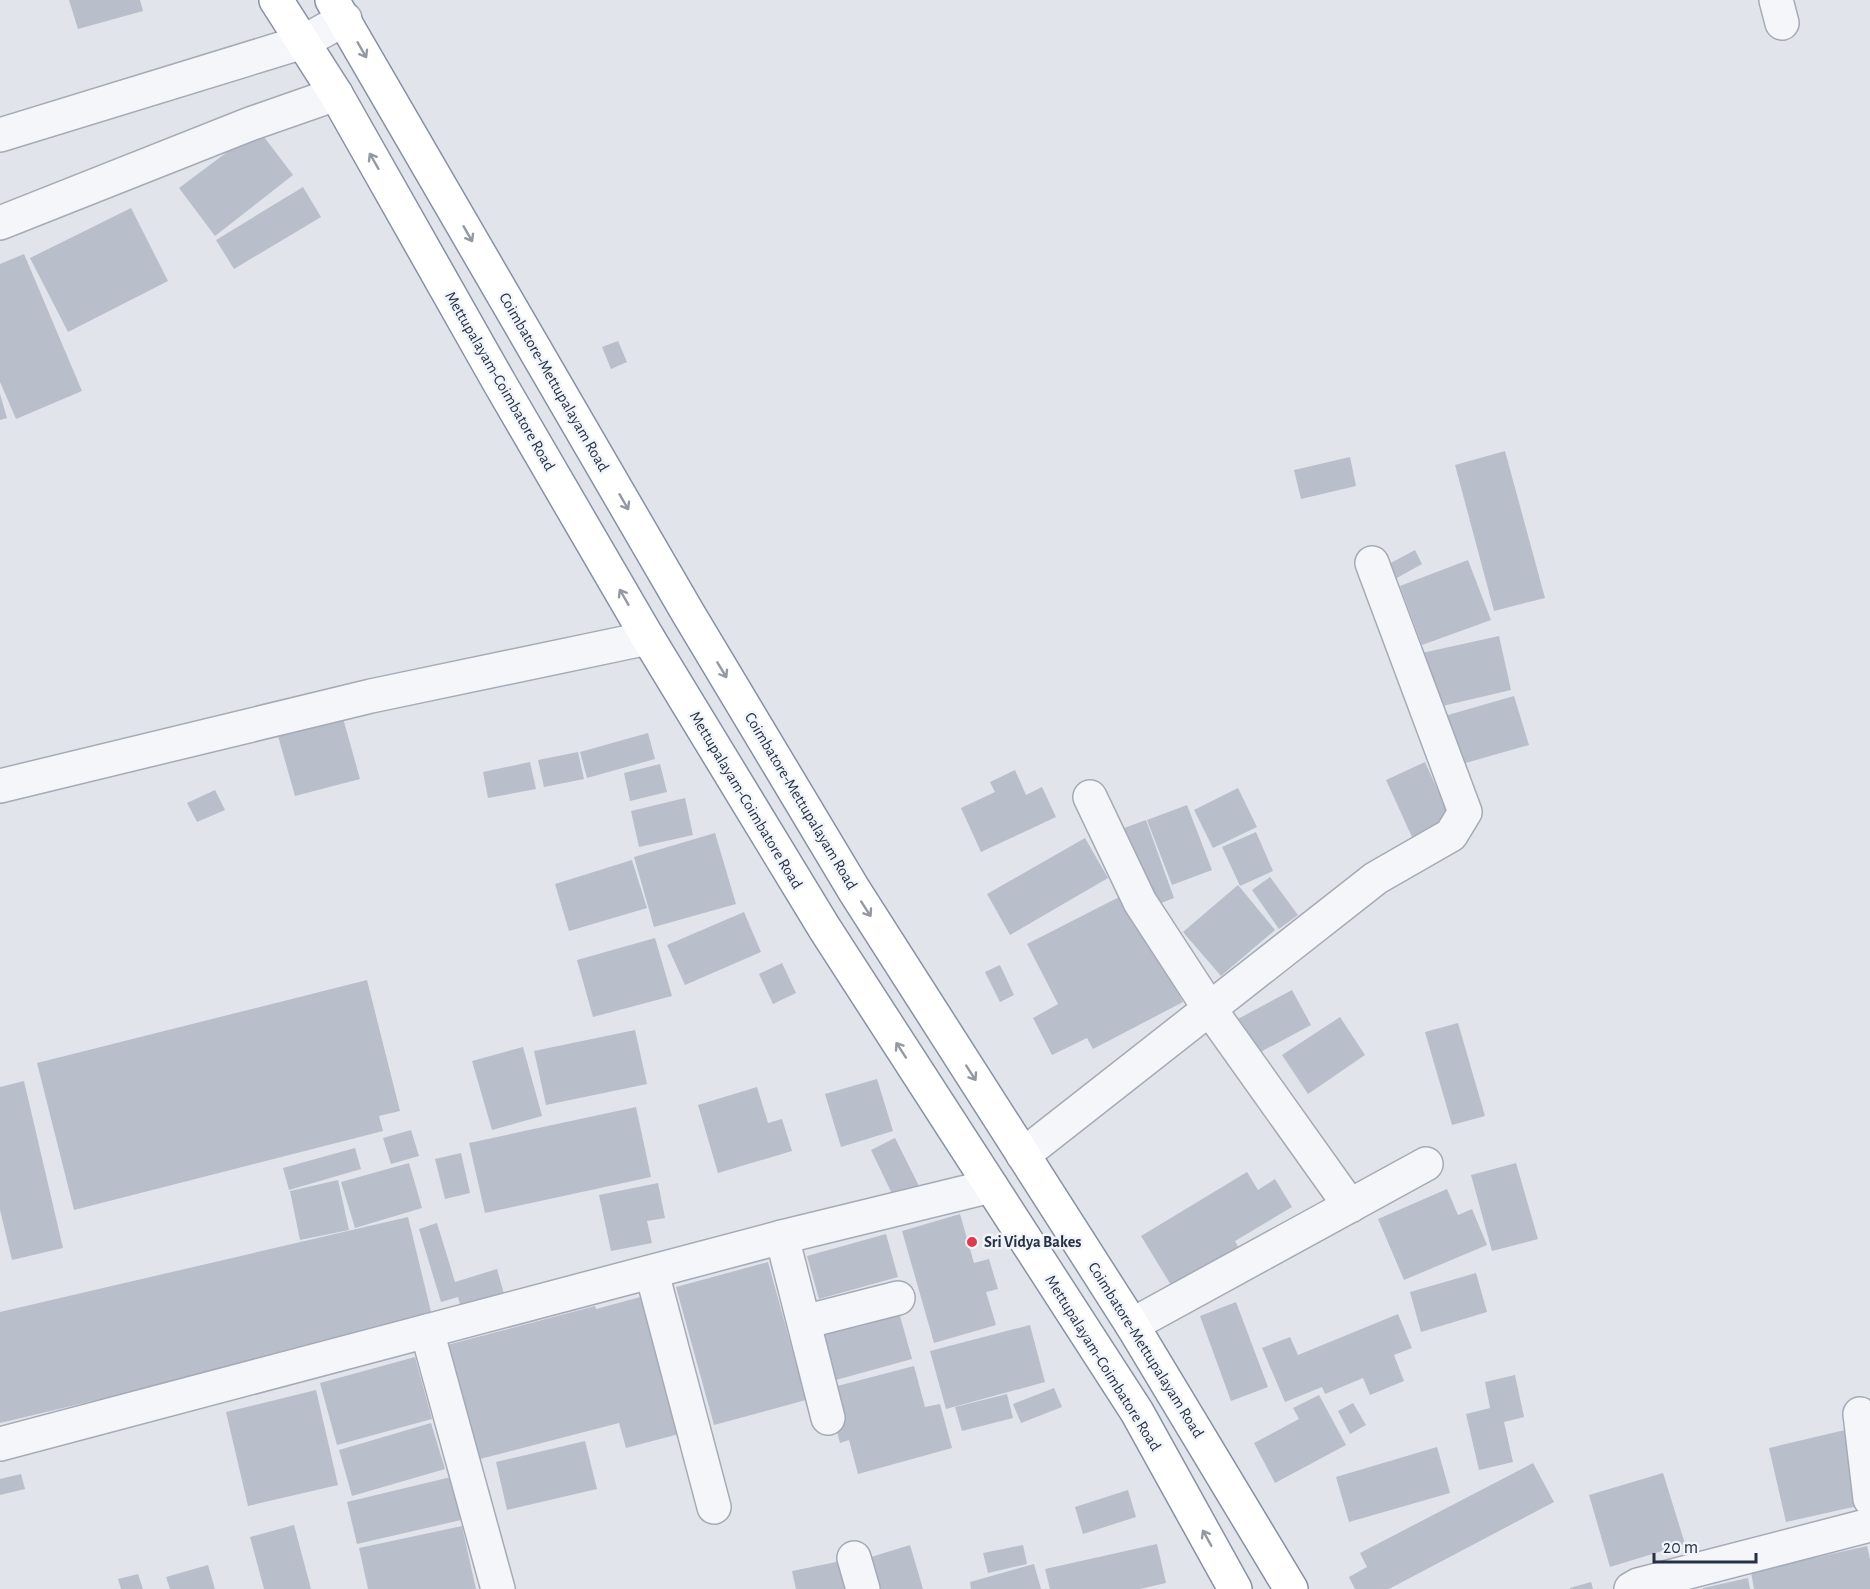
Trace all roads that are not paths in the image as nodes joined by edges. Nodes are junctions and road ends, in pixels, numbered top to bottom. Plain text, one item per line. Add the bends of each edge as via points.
1 (276, 0) edge
2 (338, 10) edge
3 (303, 42) junction
4 (336, 94) junction
5 (0, 135) edge
6 (0, 223) edge
7 (1372, 563) dead end
8 (648, 638) junction
9 (0, 786) edge
10 (1090, 796) dead end
11 (1209, 1008) junction
12 (1023, 1155) junction
13 (1426, 1164) dead end
14 (991, 1186) junction
15 (1350, 1206) junction
16 (782, 1237) junction
17 (652, 1273) junction
18 (898, 1298) dead end
19 (804, 1322) junction
20 (1132, 1325) junction
21 (427, 1331) junction
22 (1860, 1414) dead end
23 (828, 1418) dead end
24 (0, 1444) edge
25 (1870, 1499) edge
26 (714, 1507) dead end
27 (1870, 1525) edge
28 (854, 1558) dead end
29 (498, 1589) edge
30 (863, 1589) edge
31 (1235, 1589) edge
32 (1291, 1589) edge
33 (1631, 1589) edge

1 - 3 highway, Mettupalayam-Coimbatore Road
2 - 3 street
2 -> 12 highway, Coimbatore-Mettupalayam Road via 688,613 854,890
3 - 4 highway, Mettupalayam-Coimbatore Road
3 - 5 street
4 - 6 street
8 -> 4 highway, Mettupalayam-Coimbatore Road
7 - 11 street via 1465,812 1451,835 1376,878
8 - 9 street via 371,696
14 -> 8 highway, Mettupalayam-Coimbatore Road via 825,929
10 - 11 street via 1140,902
11 - 12 street
11 - 15 street
12 - 20 highway, Coimbatore-Mettupalayam Road
13 - 15 street
14 - 16 street
31 -> 14 highway, Mettupalayam-Coimbatore Road via 1137,1412
15 - 20 street
16 - 17 street
16 - 19 street
17 - 21 street
17 - 26 street
18 - 19 street
19 - 23 street
20 - 32 highway, Coimbatore-Mettupalayam Road
21 - 24 street
21 - 29 street
22 - 25 street
27 - 33 street
28 - 30 street

